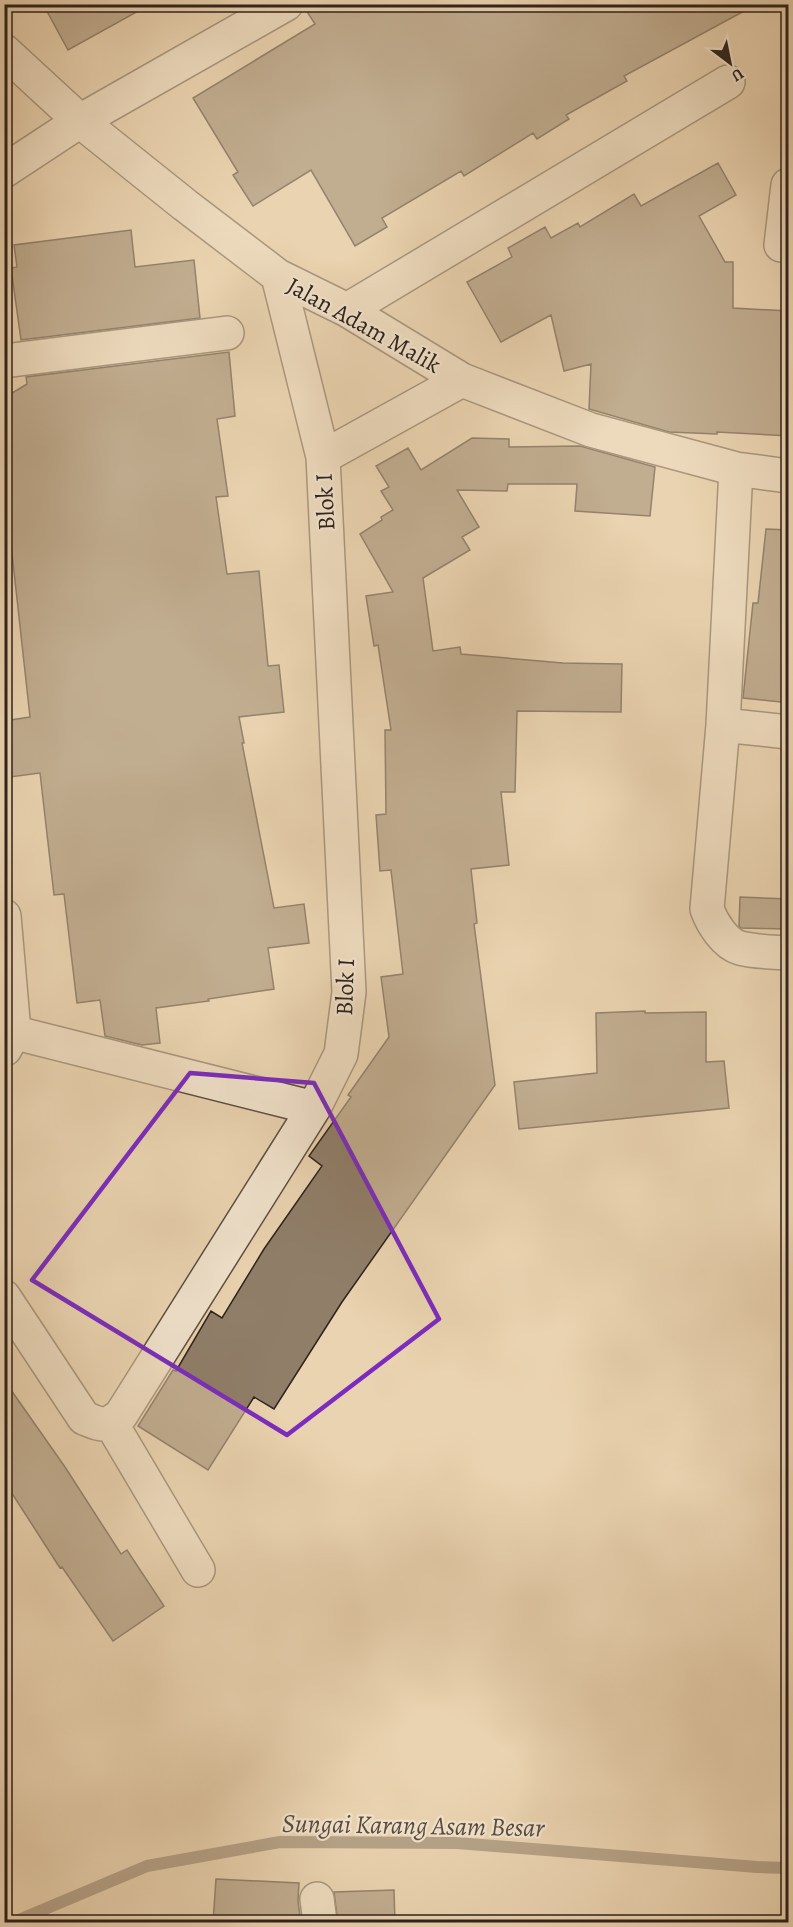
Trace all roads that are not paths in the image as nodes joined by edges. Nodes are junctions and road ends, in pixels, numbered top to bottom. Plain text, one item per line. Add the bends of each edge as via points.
1 (285, 4) edge
2 (4, 51) edge
3 (728, 82) dead end
4 (80, 121) junction
5 (4, 171) edge
6 (789, 185) edge
7 (789, 246) edge
8 (278, 276) junction
9 (346, 310) junction
10 (227, 333) dead end
11 (4, 361) edge
12 (462, 380) junction
13 (323, 457) junction
14 (736, 469) junction
15 (789, 476) edge
16 (723, 725) junction
17 (789, 732) edge
18 (4, 916) edge
19 (789, 953) edge
20 (8, 1038) edge
21 (314, 1108) junction
22 (4, 1297) edge
23 (98, 1420) junction
24 (198, 1570) dead end

1 - 4 street
2 - 4 street, Jalan Adam Malik
3 - 9 street
4 - 5 street
4 - 8 street, Jalan Adam Malik
6 - 7 street via 781,245
8 - 9 street, Jalan Adam Malik
8 - 13 street, Blok I
9 - 12 street, Jalan Adam Malik
10 - 11 street
12 - 13 street, Blok I
12 - 14 street, Jalan Adam Malik via 591,430
13 - 21 street, Blok I via 349,992 340,1054
14 - 15 street, Jalan Adam Malik
14 - 16 street
16 - 17 street
16 - 19 street via 708,909 711,922 738,948
18 - 20 street
20 - 21 street
21 - 23 street, Blok I via 121,1415
22 - 23 street
23 - 24 street

